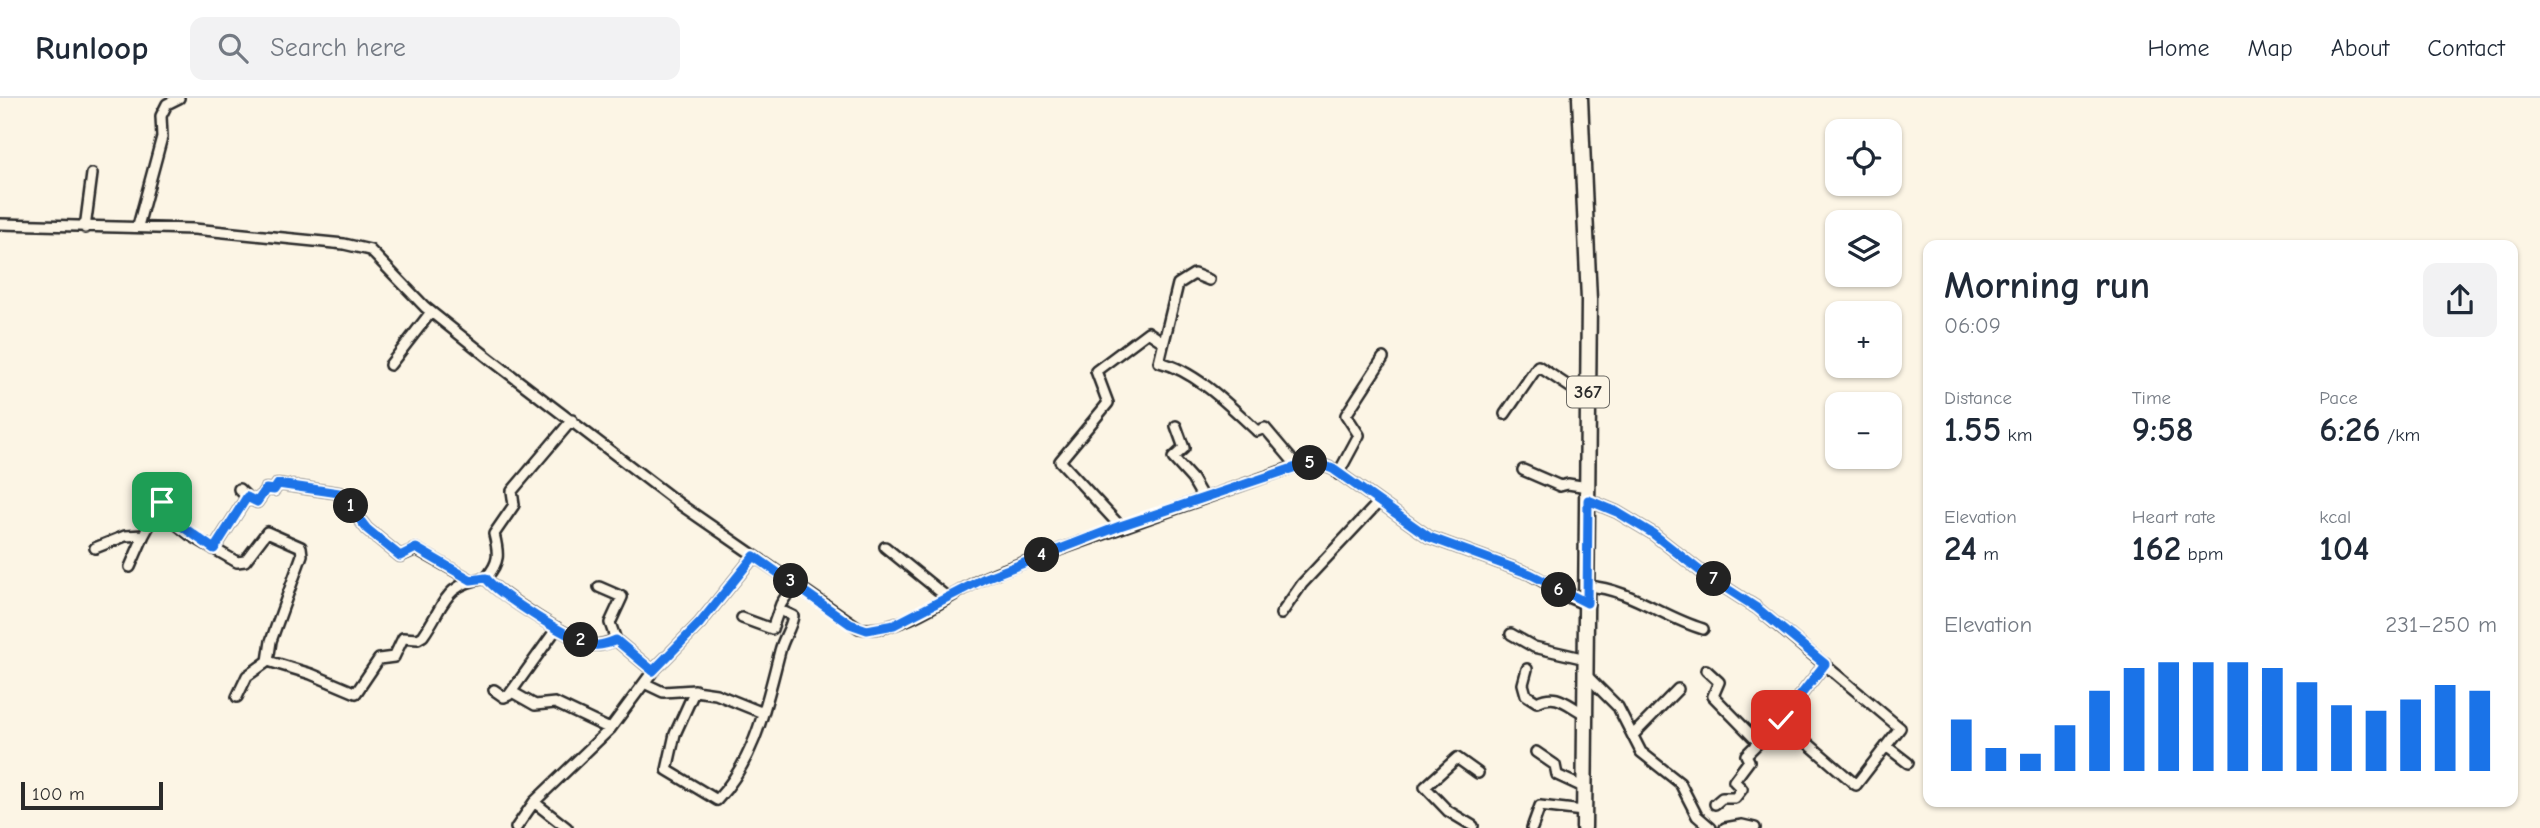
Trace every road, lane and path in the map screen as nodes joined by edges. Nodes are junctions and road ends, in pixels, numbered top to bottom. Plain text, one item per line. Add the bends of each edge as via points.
1 (179, 98) edge
2 (1580, 98) edge
3 (92, 174) dead end
4 (0, 225) edge
5 (138, 226) junction
6 (85, 228) junction
7 (1209, 280) dead end
8 (431, 312) junction
9 (1163, 342) junction
10 (1383, 358) dead end
11 (390, 365) dead end
12 (1588, 399) junction
13 (1505, 414) dead end
14 (572, 419) junction
15 (1176, 426) dead end
16 (1297, 466) junction
17 (1523, 470) dead end
18 (1338, 474) junction
19 (239, 489) dead end
20 (1588, 494) junction
21 (247, 497) junction
22 (1203, 498) junction
23 (1378, 503) junction
24 (1120, 526) junction
25 (144, 535) junction
26 (885, 547) dead end
27 (95, 548) dead end
28 (214, 549) junction
29 (754, 556) junction
30 (130, 567) dead end
31 (486, 578) junction
32 (471, 580) junction
33 (794, 584) junction
34 (1587, 586) junction
35 (599, 587) dead end
36 (1570, 596) joint
37 (948, 598) junction
38 (1587, 603) junction
39 (780, 610) junction
40 (1281, 614) dead end
41 (742, 618) dead end
42 (557, 628) junction
43 (1703, 629) dead end
44 (1511, 634) dead end
45 (616, 640) junction
46 (268, 661) junction
47 (1825, 664) junction
48 (1527, 669) dead end
49 (1706, 670) dead end
50 (653, 671) junction
51 (1585, 679) junction
52 (645, 683) junction
53 (1678, 689) dead end
54 (494, 690) dead end
55 (695, 691) junction
56 (512, 692) junction
57 (237, 697) dead end
58 (763, 713) junction
59 (1585, 714) junction
60 (1781, 720) junction
61 (610, 729) junction
62 (1633, 735) junction
63 (1758, 742) junction
64 (1886, 746) junction
65 (1536, 752) dead end
66 (1908, 763) dead end
67 (1478, 773) dead end
68 (1583, 787) junction
69 (534, 802) junction
70 (1716, 804) dead end
71 (1584, 811) junction
72 (1474, 827) edge
73 (516, 828) edge
74 (567, 828) edge
75 (1532, 828) edge
76 (1584, 828) edge
77 (1711, 828) edge
78 (1725, 828) edge
79 (1755, 828) edge

1 - 5 street via 167,104 161,116 162,137
2 - 12 main road, 367 via 1589,300
3 - 6 street
4 - 6 street
5 - 6 street
5 - 8 street via 363,247 379,257
7 - 9 street via 1195,274 1178,284
8 - 11 street
8 - 14 street
9 - 16 street via 1159,362 1181,371 1258,430 1265,428
9 - 24 street via 1148,332 1096,371 1108,403 1060,461
10 - 18 street via 1346,415 1359,435
12 - 13 street via 1538,366
12 - 20 main road, 367
14 - 29 street
14 - 31 street via 512,491 514,505 494,534 498,562
15 - 22 street via 1184,448 1173,458
16 - 18 street via 1317,463
16 - 22 street
17 - 20 street
18 - 23 street
19 - 21 street
20 - 34 main road, 367
20 - 47 street via 1757,608
21 - 28 street
21 - 32 street via 257,502 266,489 274,490 278,484 339,493 367,529 400,556 416,548
22 - 24 street
23 - 36 street via 1429,537 1530,574
23 - 40 street via 1301,584
24 - 37 street via 985,578
25 - 27 street via 125,536
25 - 28 street via 163,500 180,498 173,520
25 - 30 street
26 - 37 street
28 - 46 street via 243,562 269,532 303,550
29 - 33 street
29 - 50 street via 700,623
31 - 32 street
31 - 42 street
32 - 46 street via 447,594 420,638 403,638 394,657 379,659 357,693
33 - 37 street via 850,624 867,630 894,625
33 - 39 street
34 - 38 main road, 367
34 - 43 street via 1622,592 1677,622
35 - 45 street via 622,597 610,623
36 - 38 street
38 - 51 main road, 367
39 - 41 street via 772,629
39 - 58 street via 793,616
42 - 45 street via 594,645
42 - 56 street
44 - 51 street
45 - 50 street
46 - 57 street via 247,676
47 - 60 street
47 - 64 street via 1899,725
48 - 59 street via 1526,695 1537,702 1554,696
49 - 63 street via 1719,682 1713,696
50 - 52 street
51 - 59 main road, 367
51 - 62 street via 1618,707
52 - 55 street via 663,692
52 - 61 street
53 - 62 street
54 - 56 street via 505,698
55 - 58 street via 716,694
55 - 58 street via 675,734 667,770 716,800 752,750
56 - 61 street via 535,705 555,703
59 - 68 main road, 367
60 - 63 street
60 - 64 street via 1856,785
61 - 69 street
62 - 77 street via 1641,752 1680,783 1697,816
63 - 70 street via 1746,754 1750,761 1734,781 1742,789 1735,799 1722,798
64 - 66 street
65 - 68 street via 1555,765 1556,775
67 - 72 street via 1457,758 1425,787 1448,811
68 - 71 main road, 367
69 - 73 street
69 - 74 street
71 - 75 street via 1539,806
71 - 76 main road, 367
78 - 79 street

